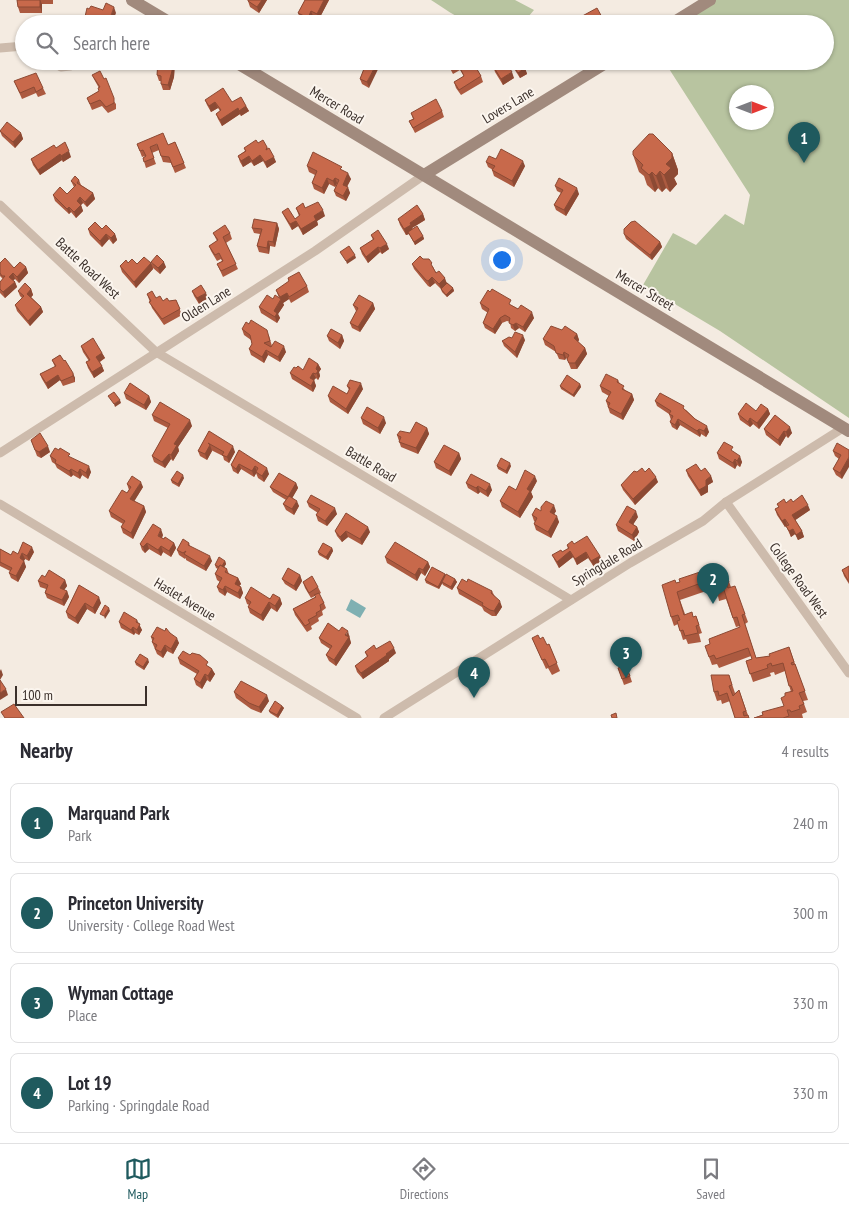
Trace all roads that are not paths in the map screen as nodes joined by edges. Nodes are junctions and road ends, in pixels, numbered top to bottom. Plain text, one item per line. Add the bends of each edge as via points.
1 (132, 0) edge
2 (710, 0) edge
3 (157, 15) edge
4 (686, 15) edge
5 (15, 47) edge
6 (0, 48) edge
7 (249, 70) edge
8 (594, 70) edge
9 (424, 175) junction
10 (0, 205) edge
11 (156, 352) junction
12 (846, 429) edge
13 (0, 453) edge
14 (726, 502) junction
15 (0, 504) edge
16 (571, 600) junction
17 (849, 673) edge
18 (356, 718) edge
19 (384, 718) edge

1 - 3 main road
2 - 4 main road
5 - 6 street
7 - 9 main road, Mercer Road
8 - 9 main road, Lovers Lane
9 - 11 street, Olden Lane via 315,250
9 - 12 main road, Mercer Street
10 - 11 street, Battle Road West
11 - 13 street, Olden Lane
11 - 16 street, Battle Road
12 - 14 street, Springdale Road
14 - 16 street, Springdale Road via 703,521
14 - 17 street, College Road West
15 - 18 street, Haslet Avenue
16 - 19 street, Springdale Road

